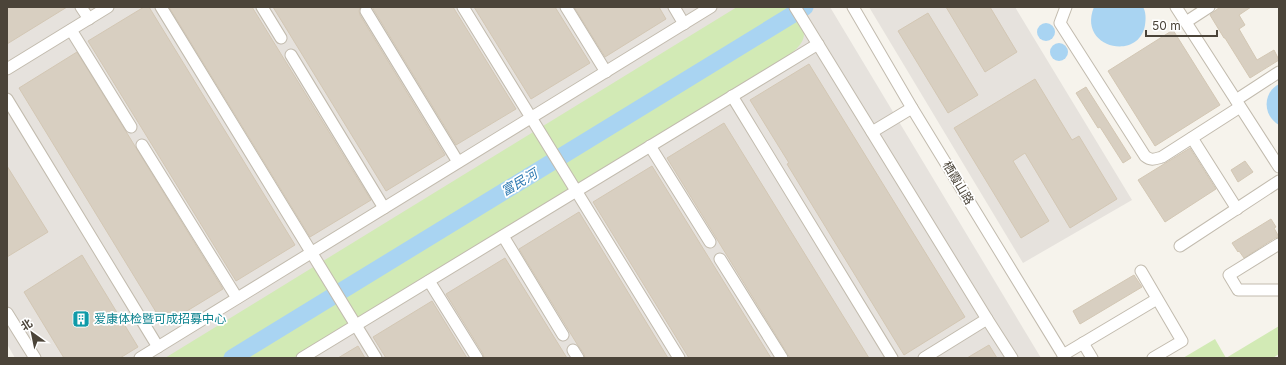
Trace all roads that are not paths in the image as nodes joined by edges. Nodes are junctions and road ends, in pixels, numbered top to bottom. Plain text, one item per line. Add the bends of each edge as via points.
1 (81, 7) edge
2 (108, 7) edge
3 (162, 7) edge
4 (262, 7) edge
5 (463, 7) edge
6 (566, 7) edge
7 (674, 7) edge
8 (711, 7) edge
9 (795, 7) edge
10 (853, 7) edge
11 (1066, 7) edge
12 (1176, 7) edge
13 (1209, 7) edge
14 (366, 12) dead end
15 (89, 19) junction
16 (1186, 22) junction
17 (684, 24) junction
18 (71, 30) junction
19 (281, 38) dead end
20 (818, 44) junction
21 (291, 55) dead end
22 (7, 69) edge
23 (606, 72) junction
24 (1279, 72) edge
25 (732, 96) junction
26 (7, 100) edge
27 (1238, 103) junction
28 (912, 108) junction
29 (531, 118) junction
30 (131, 127) dead end
31 (872, 132) junction
32 (1192, 138) junction
33 (142, 145) dead end
34 (650, 146) junction
35 (458, 162) junction
36 (1278, 163) edge
37 (1279, 181) edge
38 (576, 191) junction
39 (384, 208) junction
40 (1237, 209) junction
41 (503, 236) junction
42 (710, 242) dead end
43 (1279, 244) edge
44 (1180, 246) dead end
45 (311, 252) junction
46 (720, 259) dead end
47 (1141, 271) dead end
48 (429, 281) junction
49 (1279, 290) edge
50 (238, 298) junction
51 (1157, 299) junction
52 (7, 313) edge
53 (987, 319) junction
54 (356, 326) junction
55 (564, 335) dead end
56 (1083, 343) junction
57 (158, 347) junction
58 (1064, 356) edge
59 (35, 358) edge
60 (140, 358) edge
61 (302, 358) edge
62 (376, 358) edge
63 (477, 358) edge
64 (679, 358) edge
65 (782, 358) edge
66 (892, 358) edge
67 (924, 358) edge
68 (1012, 358) edge
69 (1092, 358) edge
70 (1153, 358) edge

1 - 15 street
2 - 15 street
3 - 45 street
4 - 19 street
5 - 29 street
6 - 23 street
7 - 17 street
8 - 17 street
9 - 20 street
10 - 28 street, 栖霞山路
11 - 32 street via 1060,23 1146,156 1155,160
12 - 16 street
13 - 16 street
14 - 35 street
15 - 18 street
16 - 27 street
17 - 23 street
18 - 22 street
18 - 30 street
20 - 25 street
20 - 31 street
21 - 39 street
23 - 29 street
24 - 27 street
25 - 34 street
25 - 66 street
26 - 57 street
27 - 32 street
27 - 36 street
28 - 31 street
28 - 58 street, 栖霞山路
29 - 35 street
29 - 38 street
31 - 53 street
32 - 40 street
33 - 50 street
34 - 38 street
34 - 42 street
35 - 39 street
37 - 40 street
38 - 41 street
38 - 64 street
39 - 45 street
40 - 44 street
41 - 48 street
41 - 55 street
43 - 49 street via 1229,276 1238,290
45 - 50 street
45 - 54 street
46 - 65 street
47 - 51 street
48 - 54 street
48 - 63 street
50 - 57 street
51 - 56 street
51 - 70 street via 1182,341
52 - 59 street
53 - 67 street
53 - 68 street
54 - 61 street
54 - 62 street
56 - 58 street
56 - 69 street
57 - 60 street

